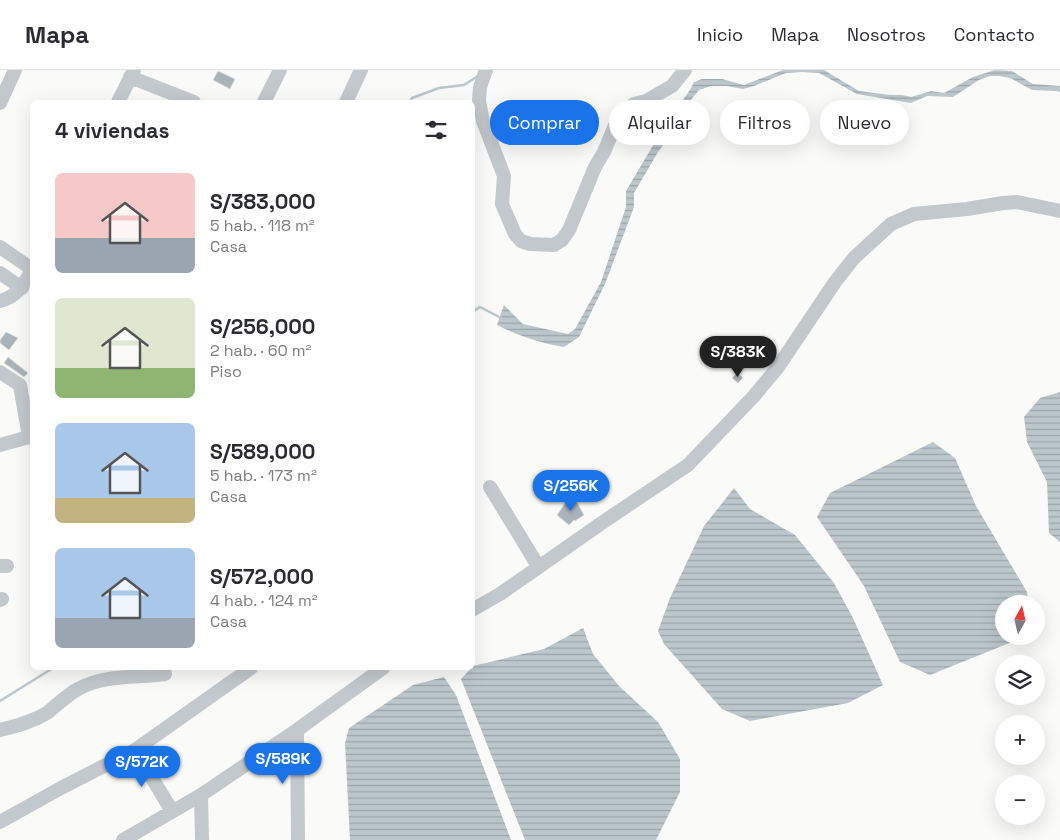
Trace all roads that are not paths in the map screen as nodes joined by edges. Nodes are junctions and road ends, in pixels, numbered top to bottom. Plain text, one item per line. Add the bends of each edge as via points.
1 (14, 70) edge
2 (280, 70) edge
3 (361, 70) edge
4 (486, 70) edge
5 (684, 70) edge
6 (132, 73) edge
7 (119, 100) edge
8 (190, 100) edge
9 (265, 100) edge
10 (347, 100) edge
11 (0, 103) edge
12 (1060, 211) edge
13 (0, 247) edge
14 (30, 269) edge
15 (0, 273) edge
16 (30, 274) edge
17 (22, 288) junction
18 (0, 301) edge
19 (2, 375) edge
20 (0, 445) edge
21 (490, 487) dead end
22 (538, 566) junction
23 (475, 608) edge
24 (143, 670) edge
25 (248, 670) edge
26 (380, 670) edge
27 (165, 674) dead end
28 (130, 676) junction
29 (0, 730) edge
30 (296, 730) junction
31 (135, 750) junction
32 (201, 795) junction
33 (172, 811) junction
34 (0, 822) edge
35 (123, 840) edge
36 (202, 840) edge
37 (298, 840) edge

1 - 11 street
2 - 9 street
3 - 10 street
4 - 5 street via 479,101 483,122 504,176 502,204 521,242 554,245 569,230 595,166 624,112 672,86
6 - 7 street
6 - 8 street
12 - 22 street via 1017,202 1003,203 914,214 891,224 854,258 778,367 688,465
13 - 14 street
15 - 17 street
16 - 17 street
17 - 18 street
19 - 20 street via 20,385 29,437
21 - 22 street
22 - 23 street
24 - 28 street
25 - 31 street
26 - 30 street
27 - 28 street
28 - 29 street via 76,689 46,714 26,724
30 - 32 street
30 - 37 street
31 - 33 street
31 - 34 street
32 - 33 street
32 - 36 street
33 - 35 street

